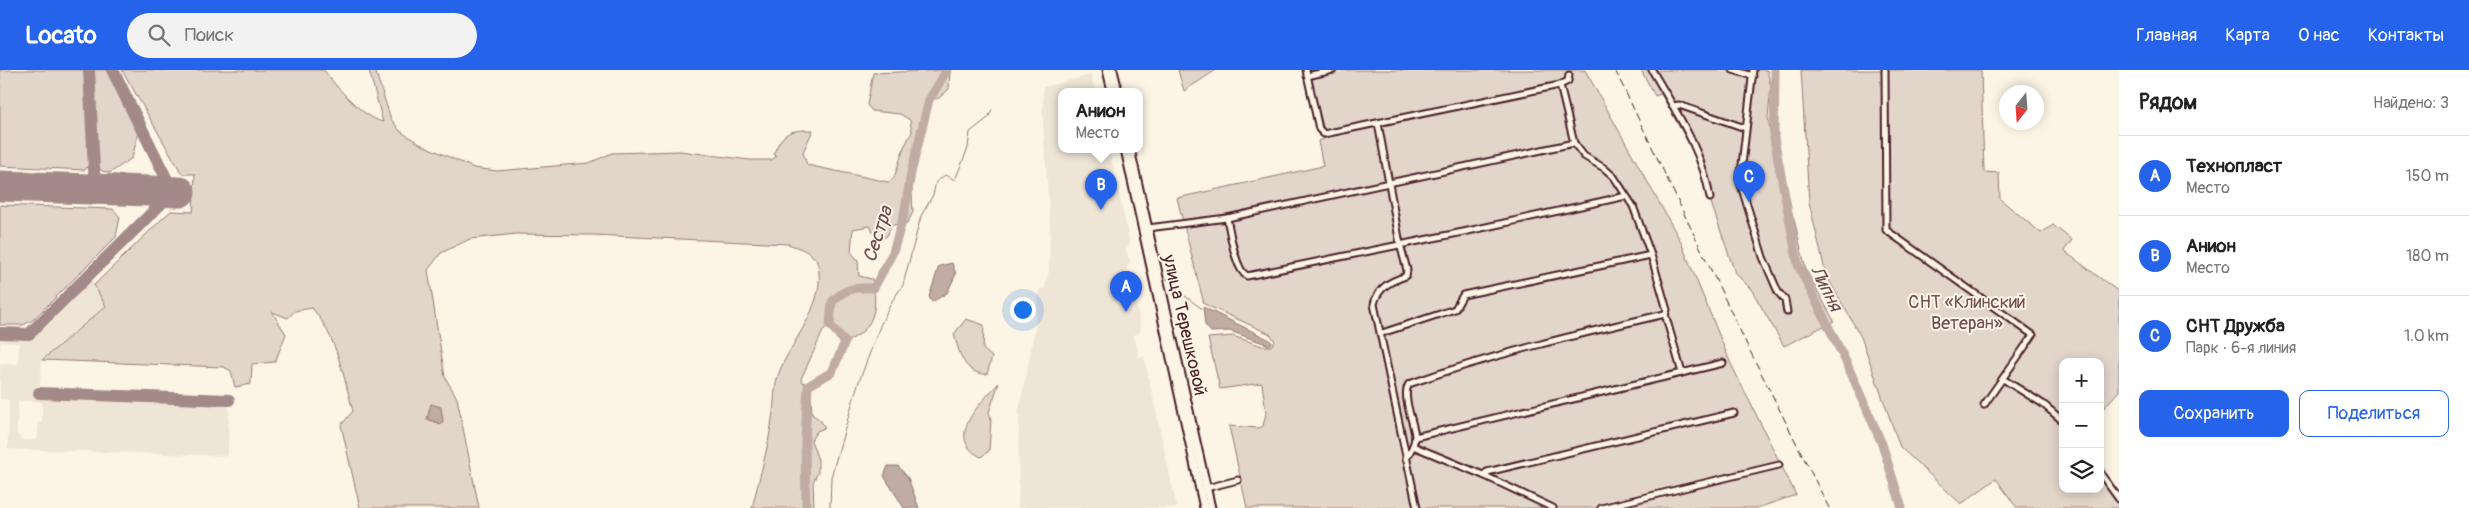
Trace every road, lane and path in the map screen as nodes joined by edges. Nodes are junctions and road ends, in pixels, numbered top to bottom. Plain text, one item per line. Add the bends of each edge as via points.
1 (1107, 70) edge
2 (1113, 70) edge
3 (1333, 70) edge
4 (1652, 70) edge
5 (1732, 70) edge
6 (1885, 70) edge
7 (1306, 73) edge
8 (1753, 73) edge
9 (1569, 75) dead end
10 (1560, 85) junction
11 (1111, 88) edge
12 (1117, 88) edge
13 (1673, 106) junction
14 (1378, 123) junction
15 (1745, 128) junction
16 (1574, 143) junction
17 (1125, 153) edge
18 (1131, 153) edge
19 (1390, 183) junction
20 (1626, 196) junction
21 (1710, 198) dead end
22 (1226, 218) junction
23 (1148, 228) junction
24 (1400, 244) junction
25 (1651, 254) junction
26 (1787, 312) dead end
27 (1665, 314) junction
28 (1382, 333) junction
29 (1724, 363) dead end
30 (1682, 373) junction
31 (2003, 379) junction
32 (1984, 405) dead end
33 (1734, 413) dead end
34 (2059, 418) edge
35 (1415, 437) junction
36 (1413, 446) junction
37 (1406, 459) junction
38 (1779, 465) dead end
39 (1483, 475) junction
40 (2104, 478) edge
41 (1238, 480) dead end
42 (1206, 488) junction
43 (2119, 499) edge
44 (1204, 508) edge
45 (1210, 508) edge
46 (1417, 508) edge
47 (1553, 508) edge
48 (1601, 508) edge

1 - 11 highway
2 - 12 highway
3 - 7 street
4 - 13 street
5 - 8 street
6 - 31 street via 1886,230 2033,336
7 - 14 street via 1321,132
8 - 15 street
9 - 10 street via 1568,81
10 - 14 street
10 - 16 street
13 - 15 street via 1679,105
13 - 21 street via 1696,150
14 - 19 street
15 - 26 street via 1740,182 1763,257 1778,292 1785,300
16 - 19 street
16 - 20 street via 1584,156 1614,177
17 - 44 highway, улица Терешковой
18 - 23 highway, улица Терешковой
19 - 22 street
19 - 24 street
20 - 24 street
20 - 25 street
22 - 23 street
22 - 24 street via 1238,265 1247,276
23 - 42 highway, улица Терешковой
24 - 28 street via 1406,276 1388,283 1374,304
25 - 27 street via 1667,310
25 - 28 street via 1464,295 1455,309
27 - 30 street
27 - 35 street via 1463,365 1409,384 1406,392
28 - 37 street
29 - 30 street
30 - 35 street
31 - 32 street
31 - 34 street
33 - 39 street
35 - 36 street
36 - 37 street
36 - 39 street
37 - 46 street
38 - 48 street
39 - 47 street
40 - 43 street
41 - 42 street
42 - 45 highway, улица Терешковой

